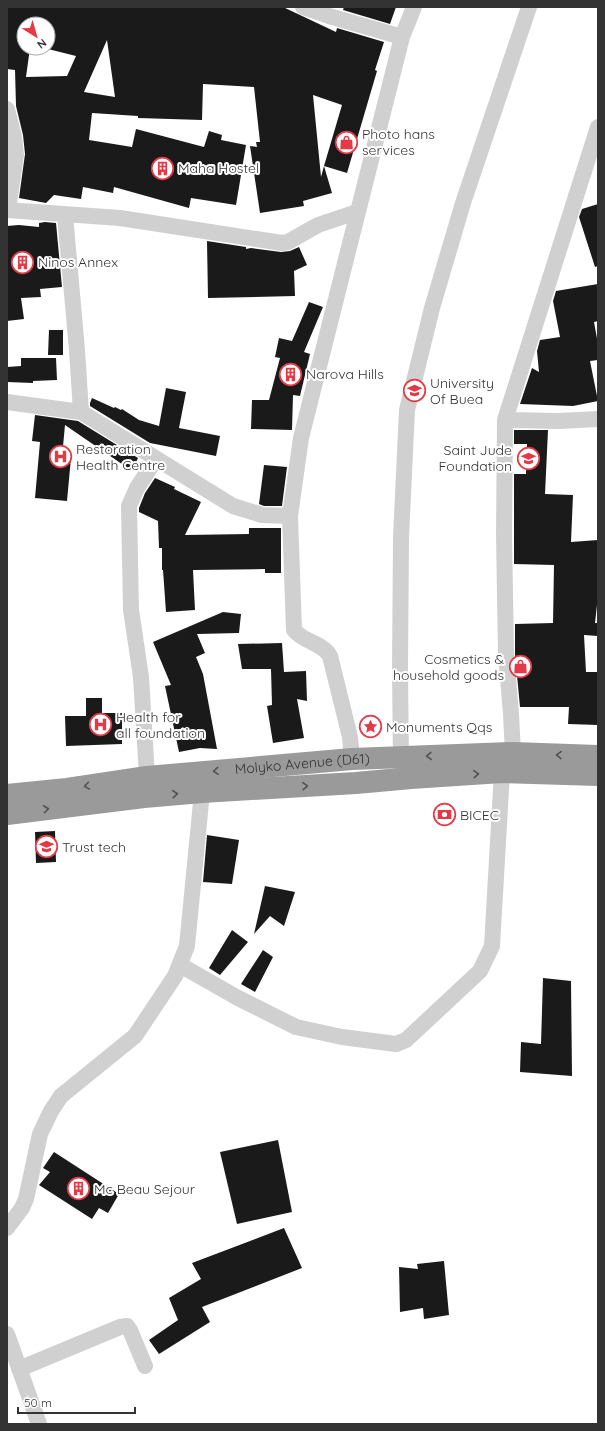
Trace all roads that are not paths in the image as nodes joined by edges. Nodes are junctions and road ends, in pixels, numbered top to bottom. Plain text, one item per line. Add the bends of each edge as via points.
1 (303, 7) edge
2 (414, 7) edge
3 (529, 7) edge
4 (402, 37) junction
5 (7, 109) edge
6 (598, 127) edge
7 (7, 210) edge
8 (357, 212) junction
9 (65, 215) junction
10 (7, 402) edge
11 (81, 412) junction
12 (598, 419) edge
13 (505, 420) junction
14 (156, 458) junction
15 (290, 516) junction
16 (513, 753) junction
17 (598, 756) edge
18 (400, 757) junction
19 (352, 759) junction
20 (502, 772) junction
21 (598, 775) edge
22 (147, 777) junction
23 (402, 779) junction
24 (202, 792) junction
25 (7, 795) edge
26 (7, 814) edge
27 (180, 965) junction
28 (7, 1228) edge
29 (7, 1334) edge
30 (145, 1366) dead end
31 (19, 1369) junction
32 (39, 1424) edge

1 - 4 street
2 - 4 street
3 - 18 street via 463,203 432,308 407,410 401,537
4 - 8 street
5 - 7 street via 16,155
6 - 13 street
7 - 9 street
8 - 9 street via 318,225 282,243 120,218
8 - 15 street via 301,438
9 - 11 street via 78,350
10 - 11 street
11 - 14 street
12 - 13 street
13 - 16 street via 506,646
14 - 15 street via 233,506 262,515
14 - 22 street via 129,506 132,610 141,677
15 - 19 street via 294,630 298,635 326,650 330,656 350,737
17 -> 16 highway, Molyko Avenue (D61)
16 -> 18 highway, Molyko Avenue (D61)
18 - 19 highway, Molyko Avenue (D61)
18 - 23 street
19 -> 22 highway, Molyko Avenue (D61)
20 - 21 highway, Molyko Avenue (D61)
23 -> 20 highway, Molyko Avenue (D61)
20 - 27 street via 492,946 480,971 406,1040 396,1044 296,1028
22 -> 25 highway, Molyko Avenue (D61)
24 -> 23 highway, Molyko Avenue (D61)
26 -> 24 highway, Molyko Avenue (D61)
24 - 27 street via 187,946
27 - 28 street via 134,1036 61,1096 51,1111 40,1134 26,1199
29 - 31 street
30 - 31 street via 127,1326
31 - 32 street

